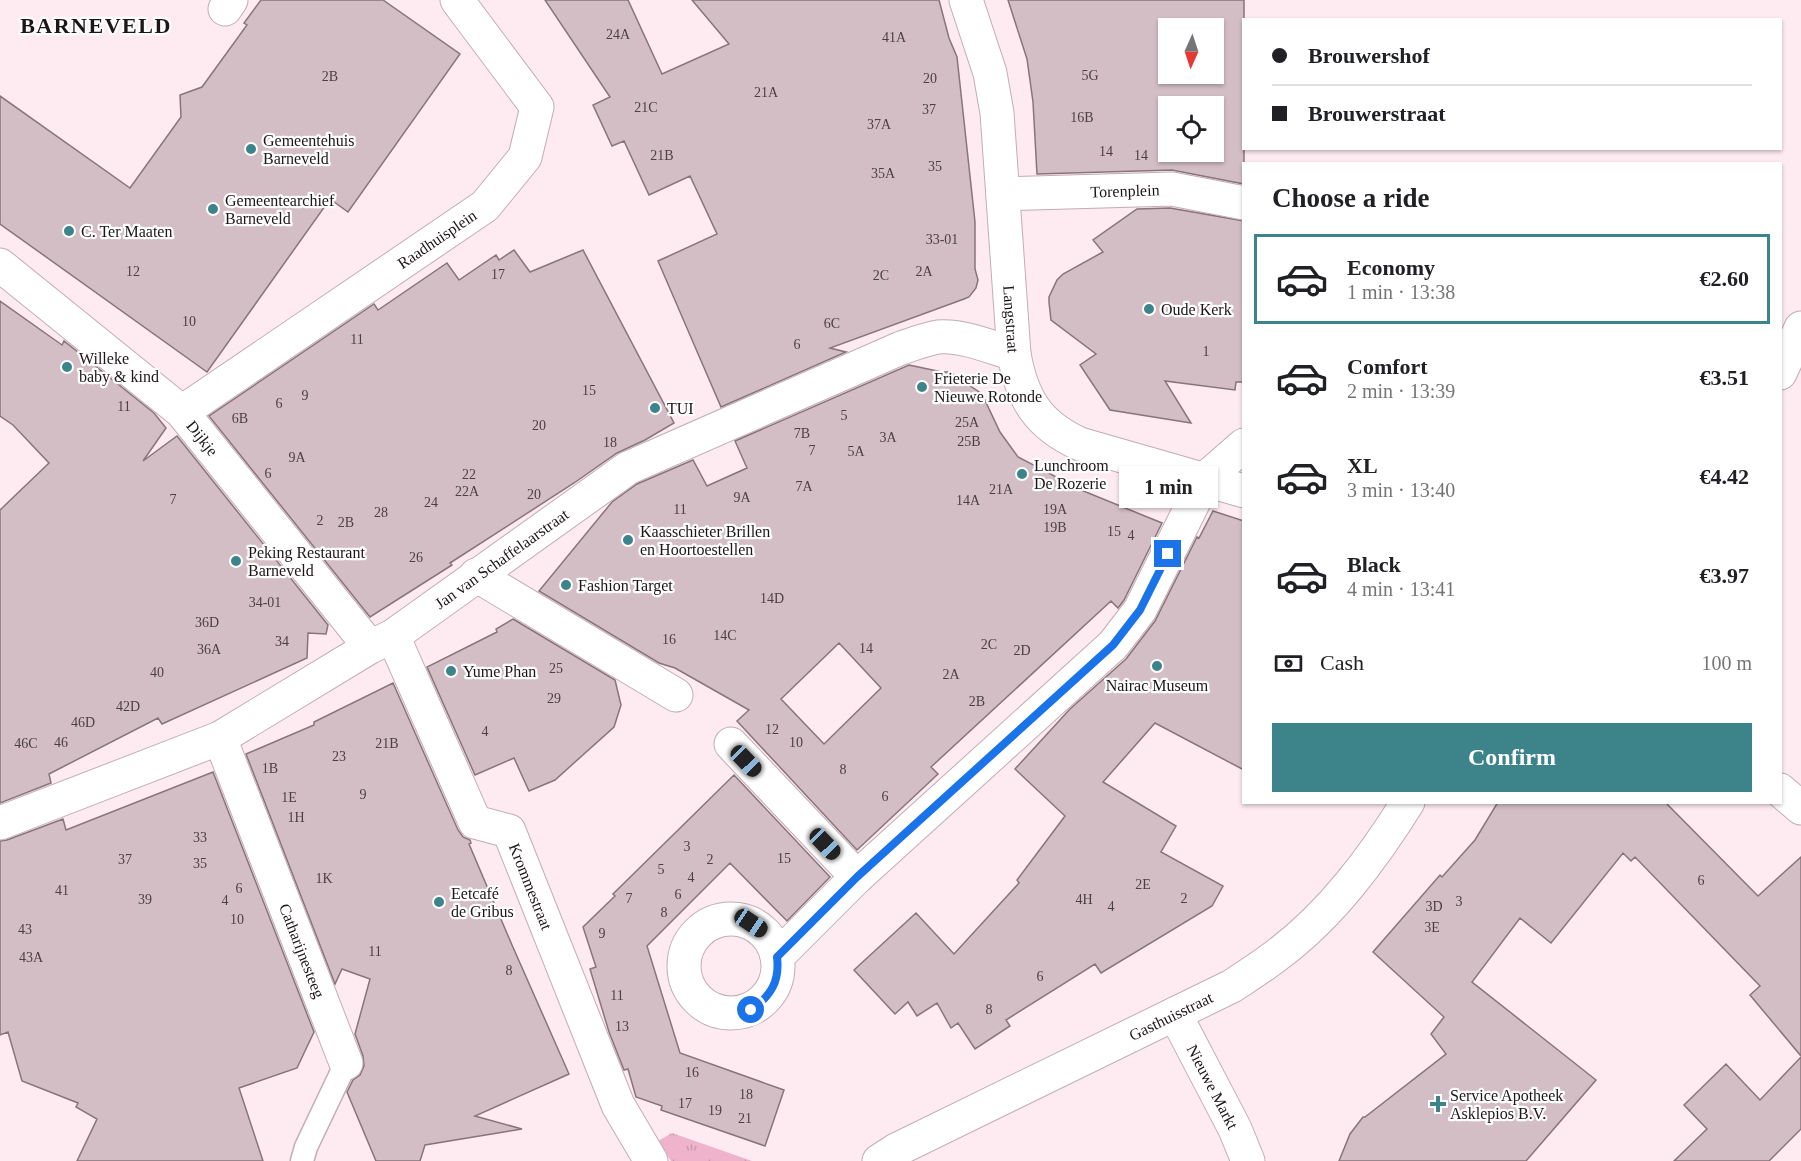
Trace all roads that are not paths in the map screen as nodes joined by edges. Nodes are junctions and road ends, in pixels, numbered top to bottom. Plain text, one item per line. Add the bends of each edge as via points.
1 (457, 0) edge
2 (966, 0) edge
3 (1003, 194) junction
4 (1242, 203) edge
5 (0, 265) edge
6 (1801, 327) edge
7 (1014, 354) junction
8 (1782, 369) edge
9 (182, 412) junction
10 (1242, 448) edge
11 (1205, 479) junction
12 (1242, 490) edge
13 (477, 575) junction
14 (381, 641) junction
15 (676, 695) dead end
16 (220, 738) junction
17 (730, 744) dead end
18 (1782, 792) edge
19 (1407, 804) edge
20 (1801, 808) edge
21 (0, 823) edge
22 (857, 877) junction
23 (777, 957) dead end
24 (1175, 1014) junction
25 (346, 1062) joint
26 (302, 1161) edge
27 (651, 1161) edge
28 (879, 1161) edge
29 (1248, 1161) edge

1 - 9 street, Raadhuisplein via 537,106 525,157 485,206
2 - 3 street, Langstraat via 990,73
3 - 4 street, Torenplein via 1172,189
3 - 7 street, Langstraat
5 - 9 street, Dijkje
6 - 8 street
7 - 11 street, Langstraat via 1019,378 1037,415 1064,436
7 - 13 street, Jan van Schaffelaarstraat via 946,338 901,348 628,468
9 - 14 street, Dijkje
10 - 11 street
11 - 12 street, Langstraat
11 - 22 street via 1140,610 1113,645
13 - 14 street, Jan van Schaffelaarstraat
13 - 15 street
14 - 16 street, Jan van Schaffelaarstraat
14 - 27 street, Krommestraat via 475,822 509,831 618,1105
16 - 21 street, Jan van Schaffelaarstraat
16 - 25 street, Catharijnesteeg
17 - 22 street
18 - 20 street
19 - 24 street, Gasthuisstraat via 1387,835 1316,922 1278,955 1232,986
22 - 23 street
24 - 28 street, Gasthuisstraat
24 - 29 street, Nieuwe Markt
25 - 26 lane, Catharijnesteeg

